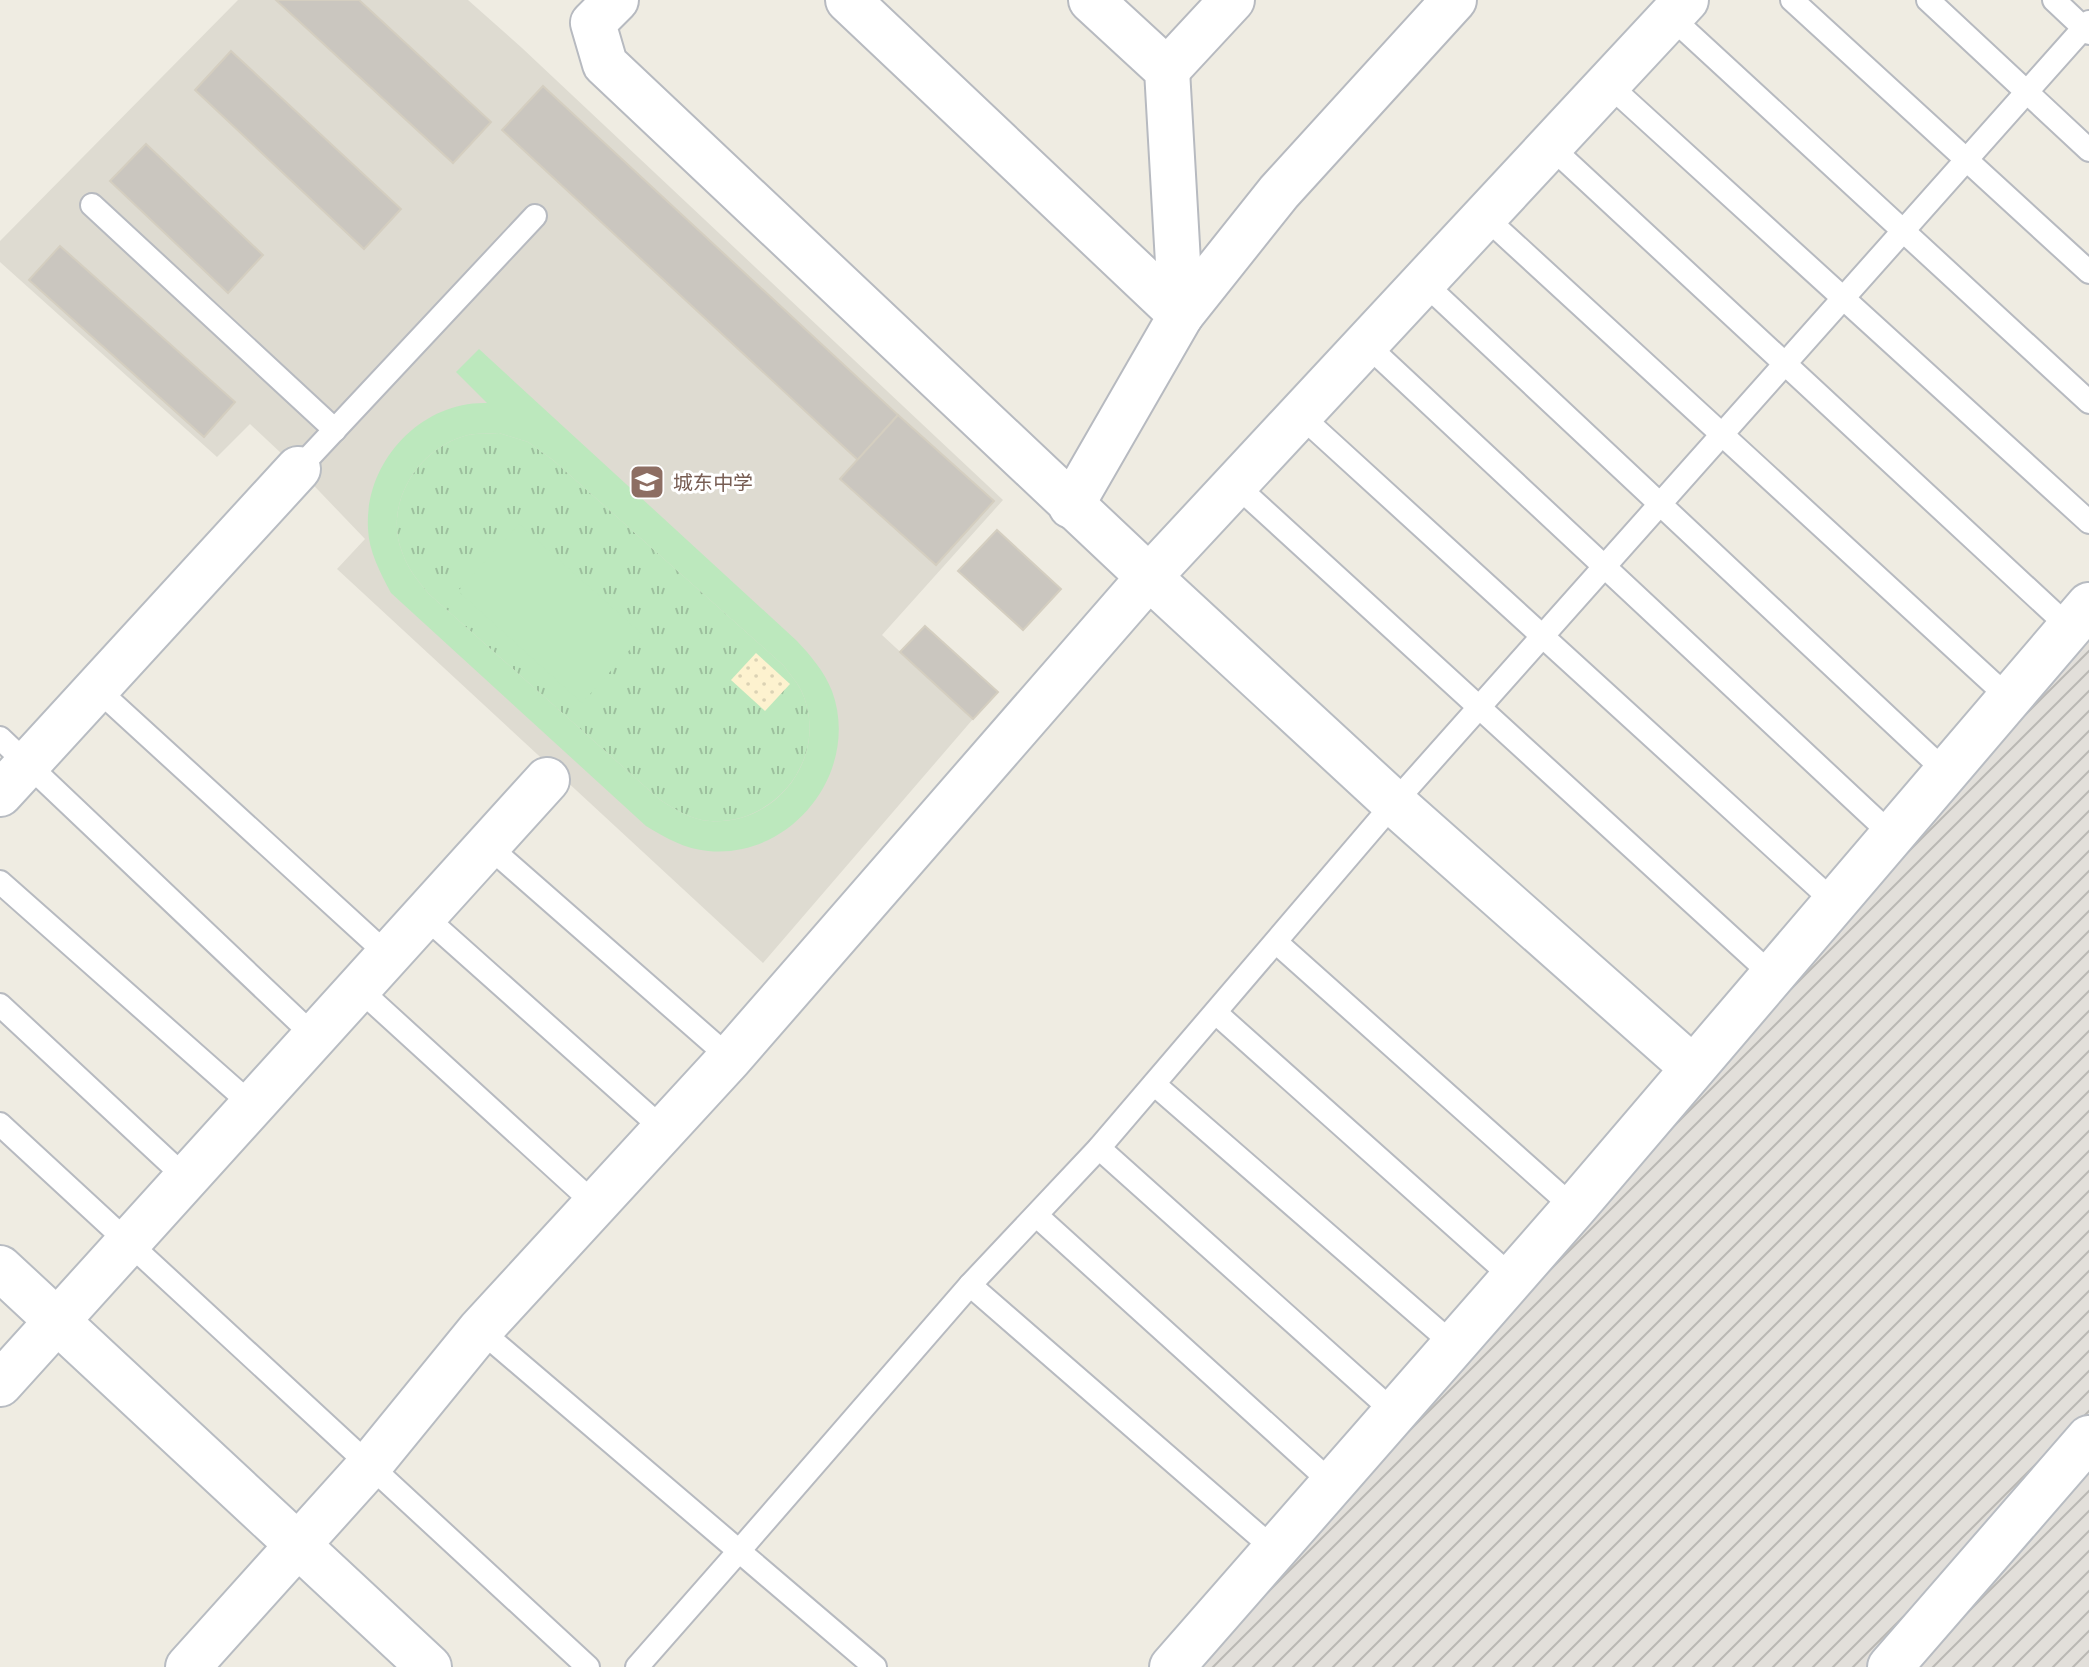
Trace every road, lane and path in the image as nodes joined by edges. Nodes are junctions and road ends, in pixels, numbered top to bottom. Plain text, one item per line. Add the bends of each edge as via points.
1 (616, 0) edge
2 (1091, 0) edge
3 (1232, 0) edge
4 (1454, 0) edge
5 (1792, 0) edge
6 (1928, 0) edge
7 (2054, 0) edge
8 (854, 2) edge
9 (1678, 8) edge
10 (2087, 27) edge
11 (1167, 70) junction
12 (1608, 84) junction
13 (2026, 92) junction
14 (1550, 146) junction
15 (2089, 150) edge
16 (1966, 160) junction
17 (92, 205) dead end
18 (535, 216) dead end
19 (1485, 217) junction
20 (1903, 231) junction
21 (2089, 272) edge
22 (1423, 282) junction
23 (1843, 298) junction
24 (1181, 315) junction
25 (1366, 344) junction
26 (1785, 364) junction
27 (2089, 402) edge
28 (1300, 415) junction
29 (335, 430) junction
30 (1722, 435) junction
31 (298, 469) joint
32 (1236, 485) junction
33 (1660, 504) junction
34 (1071, 506) junction
35 (2089, 522) edge
36 (1605, 567) junction
37 (1149, 577) junction
38 (2079, 616) edge
39 (1543, 636) junction
40 (97, 689) junction
41 (2009, 698) junction
42 (1480, 707) junction
43 (9, 765) edge
44 (1946, 772) junction
45 (547, 780) dead end
46 (1394, 803) junction
47 (1892, 835) junction
48 (487, 845) junction
49 (0, 882) edge
50 (1834, 902) junction
51 (423, 915) junction
52 (1277, 943) junction
53 (388, 955) junction
54 (1772, 975) junction
55 (358, 988) junction
56 (0, 1005) edge
57 (1216, 1013) junction
58 (314, 1036) junction
59 (730, 1058) junction
60 (1693, 1068) junction
61 (1154, 1084) junction
62 (252, 1105) junction
63 (0, 1124) edge
64 (663, 1129) junction
65 (1099, 1148) junction
66 (186, 1178) junction
67 (596, 1205) junction
68 (1574, 1208) junction
69 (1037, 1216) junction
70 (128, 1242) junction
71 (0, 1268) edge
72 (1513, 1278) junction
73 (970, 1285) junction
74 (57, 1321) junction
75 (480, 1330) junction
76 (1454, 1345) junction
77 (0, 1384) edge
78 (1395, 1413) junction
79 (2089, 1438) edge
80 (369, 1466) junction
81 (1333, 1484) junction
82 (298, 1545) junction
83 (1275, 1550) junction
84 (739, 1551) junction
85 (188, 1667) edge
86 (429, 1667) edge
87 (588, 1667) edge
88 (637, 1667) edge
89 (875, 1667) edge
90 (1172, 1667) edge
91 (1890, 1667) edge

1 - 34 street via 593,23 605,64
2 - 11 street
3 - 11 street
4 - 24 street via 1279,192
5 - 16 lane
6 - 13 lane
7 - 10 lane
8 - 24 street
9 - 12 street
9 - 20 lane
10 - 13 lane
11 - 24 street
12 - 14 street
12 - 23 lane
13 - 15 lane
13 - 16 lane
14 - 19 street
14 - 26 lane
16 - 20 lane
16 - 21 lane
17 - 29 lane
18 - 29 lane
19 - 22 street
19 - 30 lane
20 - 23 lane
20 - 27 lane
22 - 25 street
22 - 33 lane
23 - 26 lane
23 - 35 lane
24 - 34 street
25 - 28 street
25 - 36 lane
26 - 30 lane
26 - 38 lane
28 - 32 street
28 - 39 lane
29 - 31 lane
30 - 33 lane
30 - 41 lane
31 - 40 street
32 - 37 street
32 - 42 lane
33 - 36 lane
33 - 44 lane
34 - 37 street
36 - 39 lane
36 - 47 lane
37 - 46 street
37 - 59 street
38 - 41 street
39 - 42 lane
39 - 50 lane
40 - 43 street
40 - 53 lane
41 - 44 street
42 - 46 lane
42 - 54 lane
43 - 58 lane
44 - 47 street
45 - 48 street
46 - 52 lane
46 - 60 street
47 - 50 street
48 - 51 street
48 - 59 lane
49 - 62 lane
50 - 54 street
51 - 53 street
51 - 64 lane
52 - 57 lane
52 - 68 lane
53 - 55 street
54 - 60 street
55 - 58 street
55 - 67 lane
56 - 66 lane
57 - 61 lane
57 - 72 lane
58 - 62 street
59 - 64 street
60 - 68 street
61 - 65 lane
61 - 76 lane
62 - 66 street
63 - 70 lane
64 - 67 street
65 - 69 lane
65 - 78 lane
66 - 70 street
67 - 75 street
68 - 72 street
69 - 73 lane
69 - 81 lane
70 - 74 street
70 - 80 lane
71 - 74 street
72 - 76 street
73 - 83 lane
73 - 84 lane
74 - 77 street
74 - 82 street
75 - 80 street
75 - 84 lane
76 - 78 street
78 - 81 street
79 - 91 street
80 - 82 street
80 - 87 lane
81 - 83 street
82 - 85 street
82 - 86 street
83 - 90 street
84 - 88 lane
84 - 89 lane

